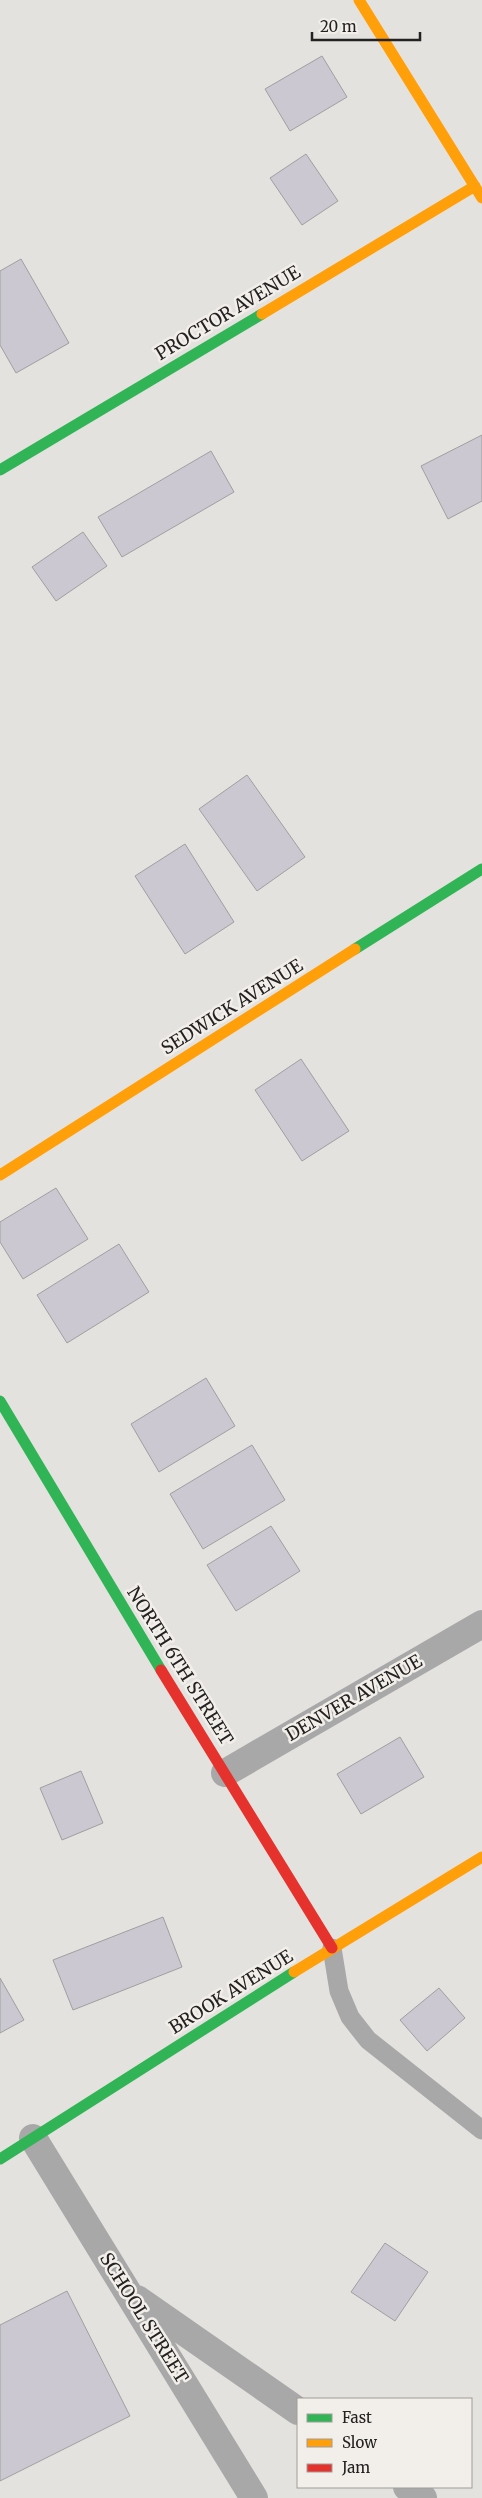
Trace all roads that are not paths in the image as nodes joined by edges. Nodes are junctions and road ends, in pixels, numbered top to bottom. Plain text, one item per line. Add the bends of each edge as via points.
1 (359, 0) edge
2 (475, 186) junction
3 (482, 198) edge
4 (0, 470) edge
5 (482, 869) edge
6 (0, 1174) edge
7 (0, 1401) edge
8 (482, 1624) edge
9 (225, 1773) junction
10 (482, 1857) edge
11 (332, 1948) junction
12 (482, 2130) edge
13 (33, 2138) junction
14 (0, 2159) edge
15 (128, 2293) junction
16 (297, 2410) edge
17 (408, 2488) edge
18 (254, 2498) edge
19 (423, 2498) edge

1 - 2 street
2 - 3 street
2 - 4 street, PROCTOR AVENUE
5 - 6 street, SEDWICK AVENUE
7 - 9 street, NORTH 6TH STREET
8 - 9 street, DENVER AVENUE
9 - 11 street, NORTH 6TH STREET
10 - 11 street, BROOK AVENUE
11 - 12 lane via 339,1990 350,2017 368,2040
11 - 13 street, BROOK AVENUE
13 - 14 street, BROOK AVENUE
13 - 15 street, SCHOOL STREET
15 - 16 street
15 - 18 street, SCHOOL STREET
17 - 19 street

